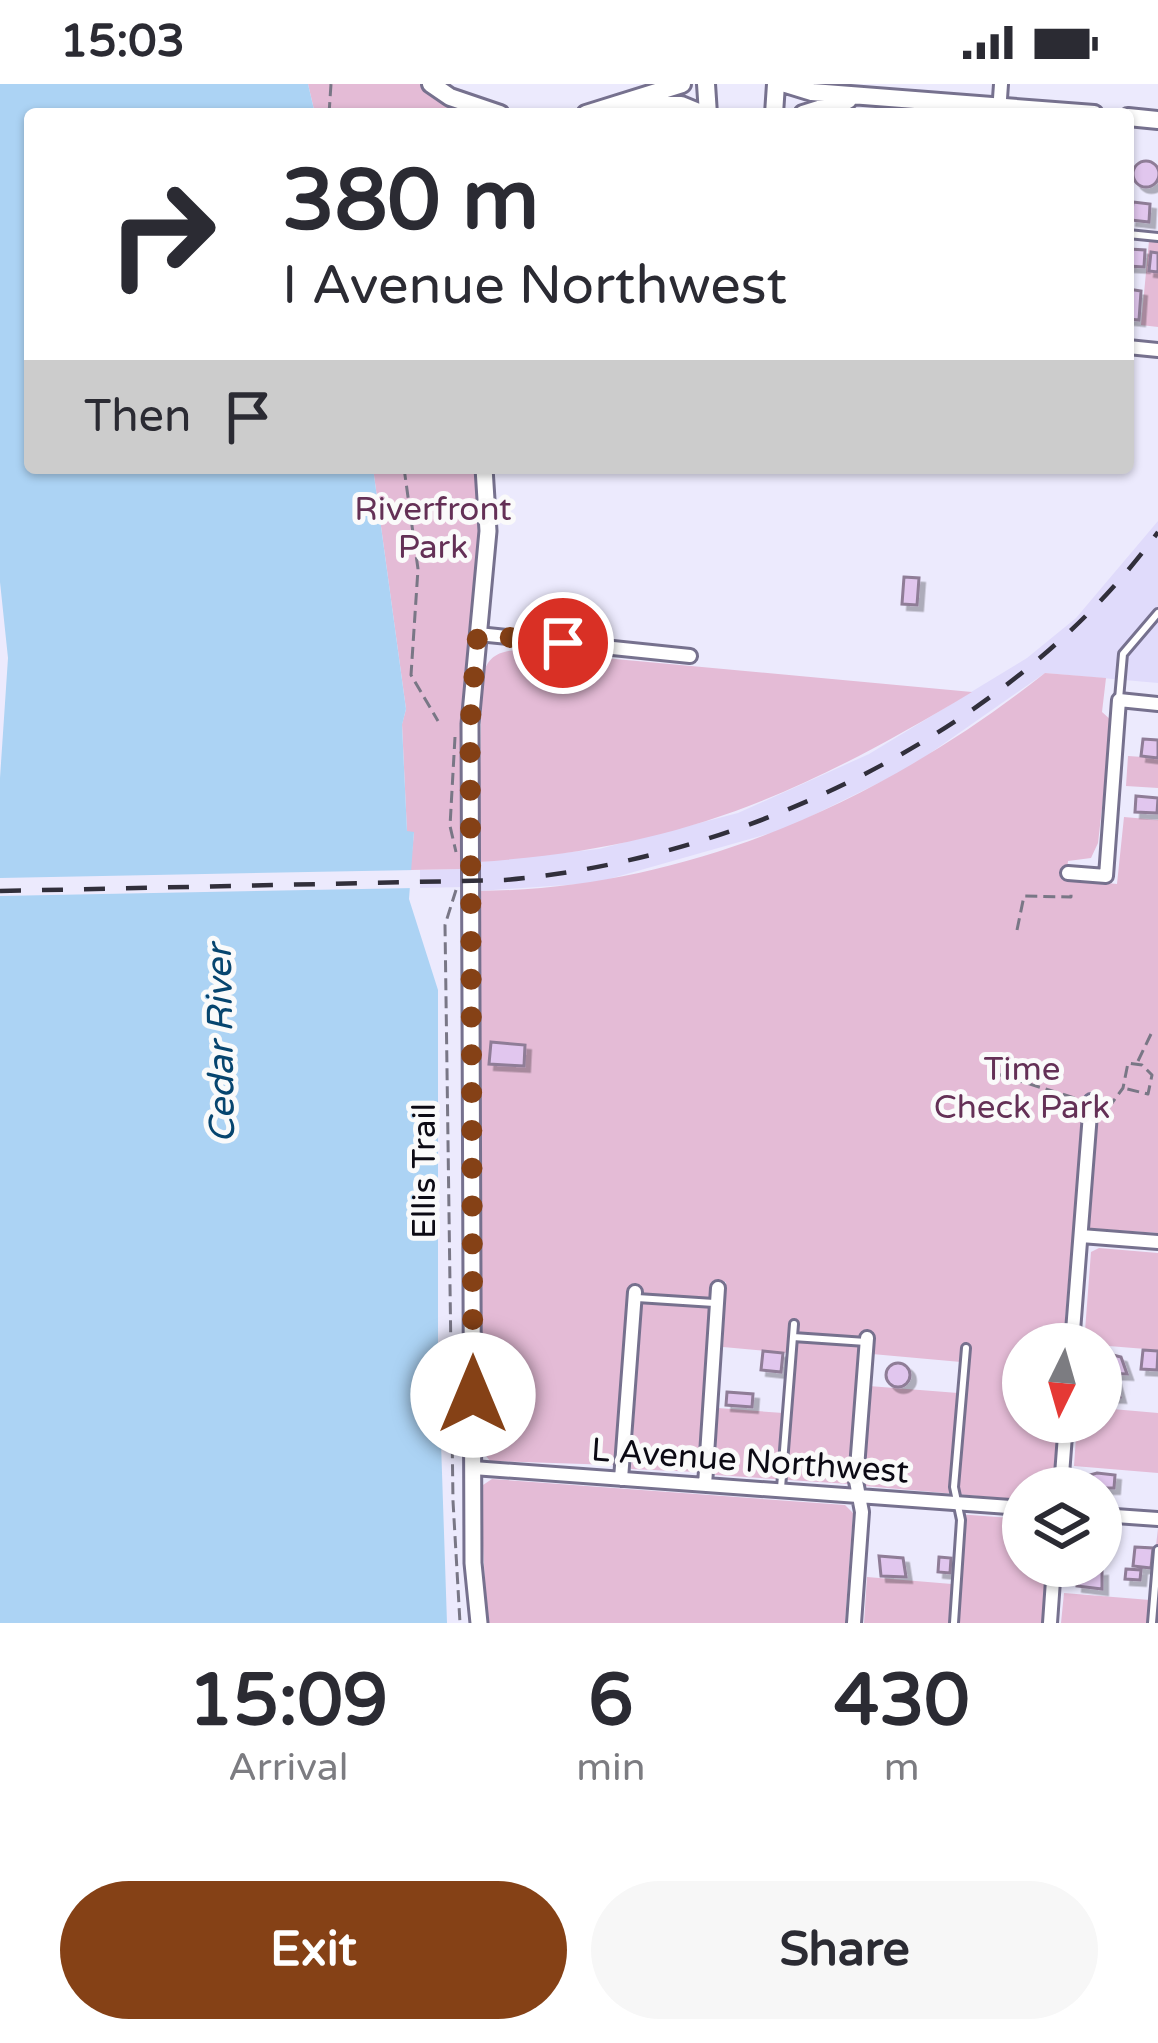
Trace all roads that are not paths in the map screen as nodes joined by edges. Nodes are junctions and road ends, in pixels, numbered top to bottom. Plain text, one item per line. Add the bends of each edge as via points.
1 (431, 84) edge
2 (682, 84) edge
3 (786, 84) edge
4 (866, 94) junction
5 (619, 104) junction
6 (482, 108) edge
7 (606, 108) edge
8 (689, 108) edge
9 (822, 108) edge
10 (990, 108) edge
11 (484, 474) edge
12 (1158, 614) edge
13 (478, 634) junction
14 (690, 656) dead end
15 (1119, 700) junction
16 (1158, 704) edge
17 (1068, 873) dead end
18 (1091, 1102) road end
19 (1081, 1236) junction
20 (1158, 1242) edge
21 (718, 1288) dead end
22 (635, 1295) joint
23 (717, 1304) junction
24 (1074, 1323) edge
25 (794, 1324) dead end
26 (794, 1337) junction
27 (867, 1340) joint
28 (965, 1348) dead end
29 (473, 1468) junction
30 (621, 1479) junction
31 (705, 1485) junction
32 (781, 1490) junction
33 (860, 1496) junction
34 (957, 1503) junction
35 (1002, 1506) edge
36 (1122, 1516) edge
37 (1158, 1519) edge
38 (1158, 1550) edge
39 (1053, 1587) edge
40 (479, 1623) edge
41 (854, 1623) edge
42 (954, 1623) edge
43 (1050, 1623) edge
44 (1152, 1623) edge

1 - 6 main road
2 - 5 main road
3 - 4 main road
4 - 9 main road
4 - 10 main road
5 - 7 main road
5 - 8 main road
11 - 13 street
12 - 15 lane via 1123,654
13 - 14 street
13 - 29 street via 470,724
15 - 16 street
15 - 17 street via 1106,876
18 - 19 street
19 - 20 street
19 - 24 street
21 - 23 street
22 - 23 lane
22 - 30 street
23 - 31 street
25 - 26 lane
26 - 27 lane
26 - 32 lane
27 - 33 street
28 - 34 lane
29 - 30 street, L Avenue Northwest
29 - 40 street
30 - 31 street, L Avenue Northwest
31 - 32 street, L Avenue Northwest
32 - 33 street, L Avenue Northwest
33 - 34 street, L Avenue Northwest
33 - 41 street
34 - 35 street, L Avenue Northwest
34 - 42 lane
36 - 37 street
38 - 44 lane
39 - 43 street

